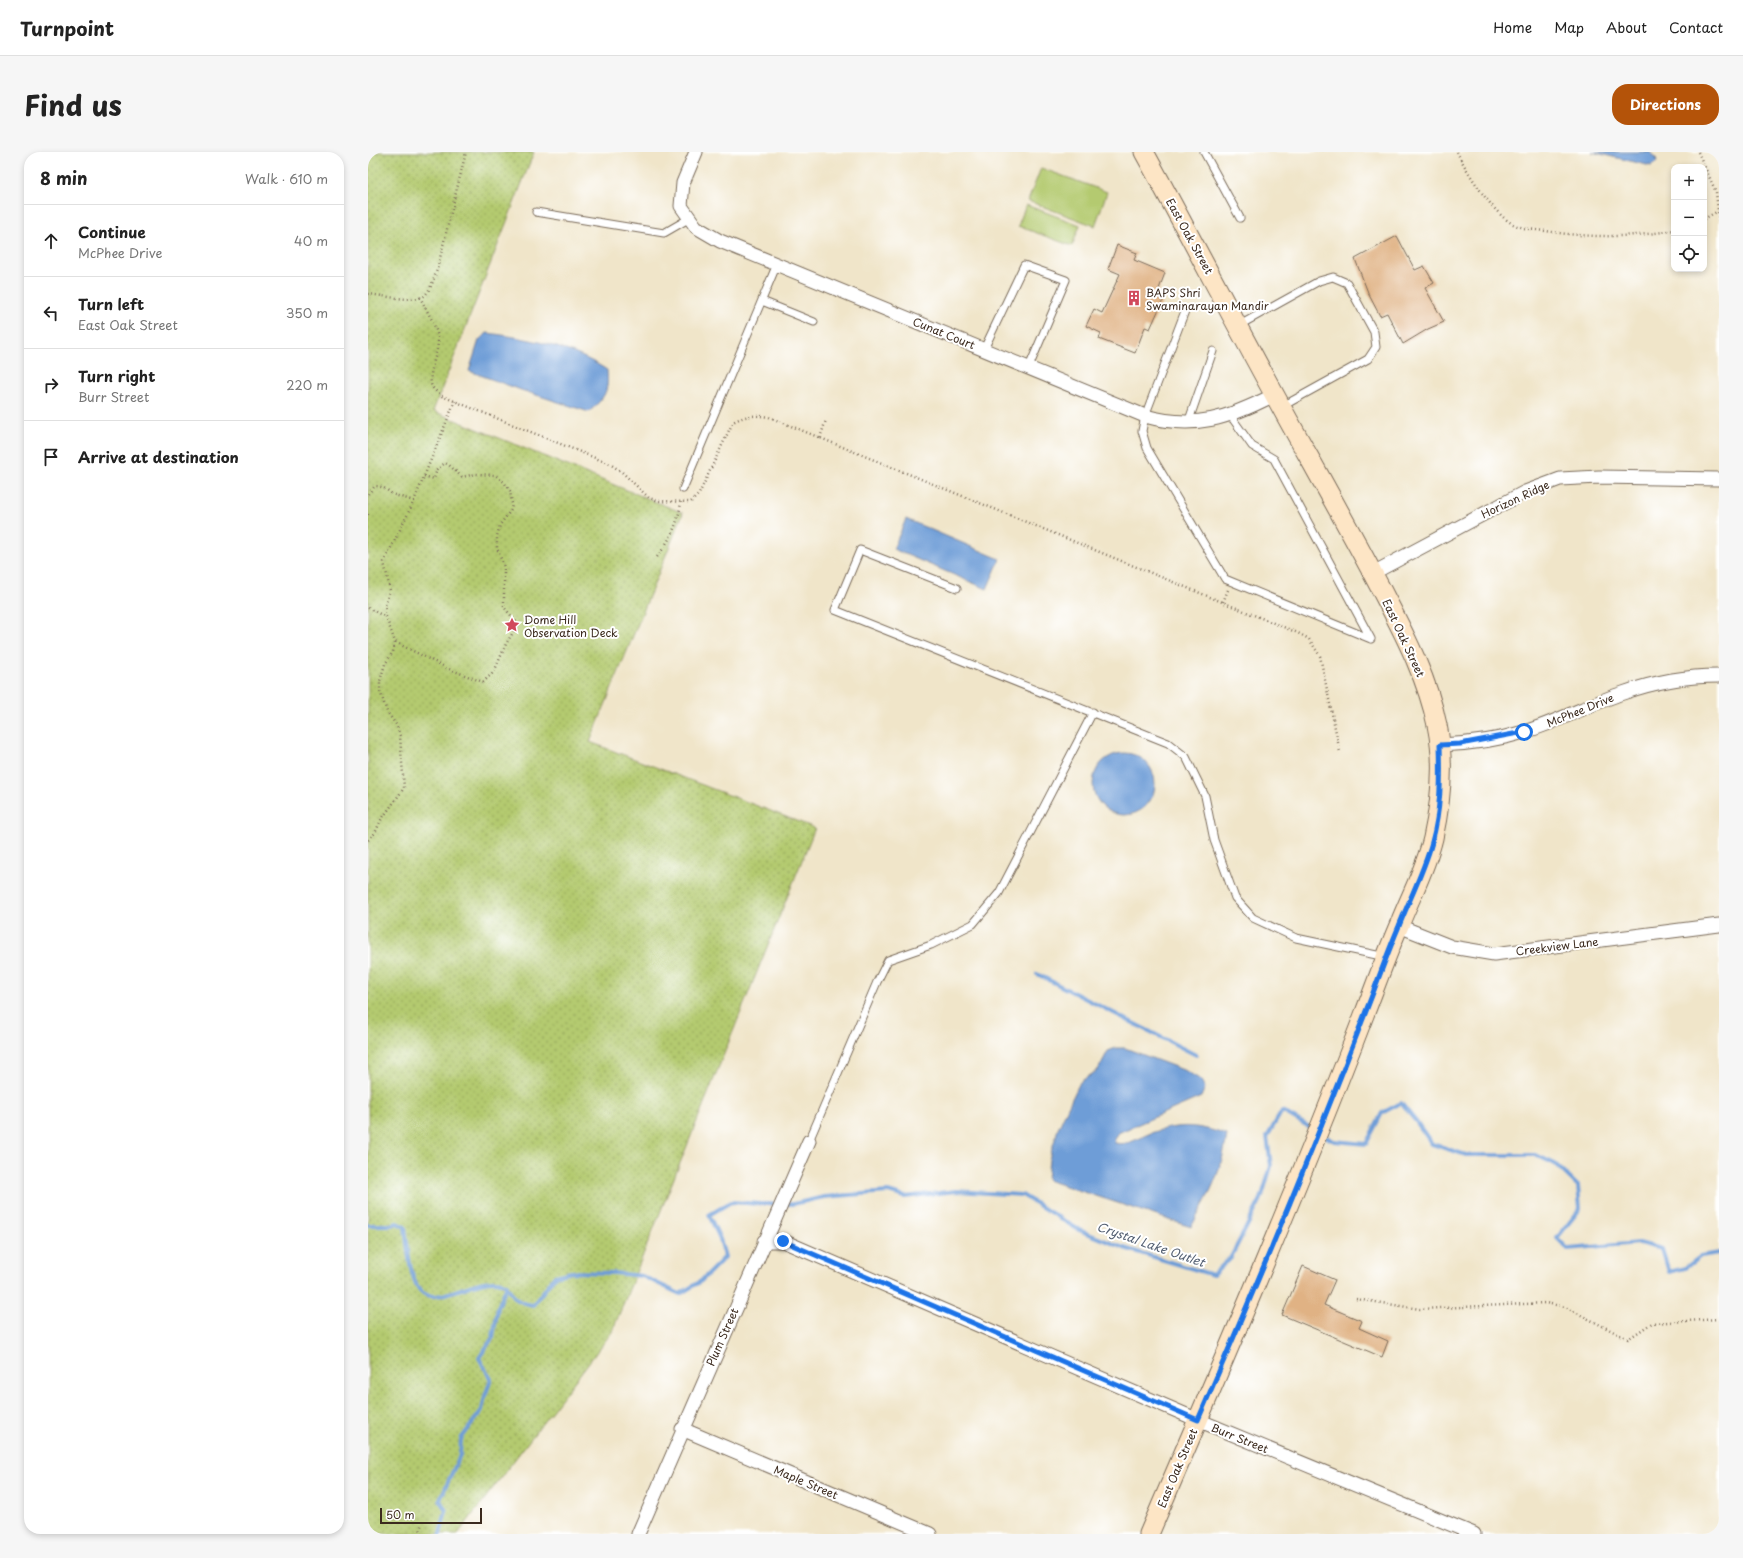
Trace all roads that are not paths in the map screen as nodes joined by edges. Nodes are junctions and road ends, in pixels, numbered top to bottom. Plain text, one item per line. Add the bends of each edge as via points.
1 (696, 152) edge
2 (1144, 152) edge
3 (1204, 152) edge
4 (536, 212) dead end
5 (690, 218) junction
6 (1240, 218) dead end
7 (777, 264) junction
8 (762, 301) junction
9 (1185, 311) dead end
10 (814, 322) dead end
11 (1238, 326) junction
12 (984, 349) junction
13 (1213, 351) dead end
14 (1029, 367) junction
15 (1277, 401) junction
16 (1230, 415) junction
17 (1145, 416) junction
18 (1188, 423) junction
19 (1719, 479) edge
20 (683, 489) dead end
21 (1373, 573) junction
22 (957, 588) dead end
23 (1719, 676) edge
24 (1094, 712) junction
25 (1440, 745) junction
26 (1719, 925) edge
27 (1399, 926) junction
28 (1386, 957) junction
29 (809, 1141) joint
30 (764, 1241) junction
31 (1198, 1420) junction
32 (682, 1429) junction
33 (638, 1534) edge
34 (930, 1534) edge
35 (1149, 1534) edge
36 (1474, 1534) edge

1 - 5 street, Cunat Court via 683,183 681,206
2 - 11 street, East Oak Street
3 - 6 lane
4 - 5 lane via 664,233
5 - 7 street, Cunat Court via 696,227 720,241
7 - 8 lane
7 - 12 street, Cunat Court
8 - 10 lane
8 - 20 lane
9 - 17 lane
11 - 15 street, East Oak Street
11 - 15 lane via 1319,281 1333,277 1347,283 1374,332 1376,347 1368,359
12 - 14 street, Cunat Court
12 - 14 lane via 1024,265 1066,280
13 - 18 lane
14 - 17 street, Cunat Court
15 - 16 street, Cunat Court
15 - 21 street, East Oak Street
16 - 17 lane via 1252,446 1274,459 1371,639 1225,580 1147,448 1142,431
16 - 18 street, Cunat Court
17 - 18 street, Cunat Court
19 - 21 street, Horizon Ridge via 1560,479 1525,492
21 - 25 street, East Oak Street via 1419,666 1434,712
22 - 24 lane via 860,550 835,610
23 - 25 street, McPhee Drive via 1679,679 1649,685 1622,693 1524,732 1460,744
24 - 28 lane via 1168,743 1186,757 1205,796 1214,840 1235,898 1253,918 1296,938
24 - 29 lane via 999,893 973,924 931,945 888,960
25 - 27 street, East Oak Street via 1441,786 1432,842
26 - 27 street, Creekview Lane via 1494,954 1452,947
27 - 28 street, East Oak Street
28 - 31 street, East Oak Street via 1332,1098
29 - 30 street, Plum Street
30 - 31 street, Burr Street via 783,1241
30 - 32 street, Plum Street
31 - 35 street, East Oak Street
31 - 36 street, Burr Street
32 - 33 street, Plum Street
32 - 34 street, Maple Street

